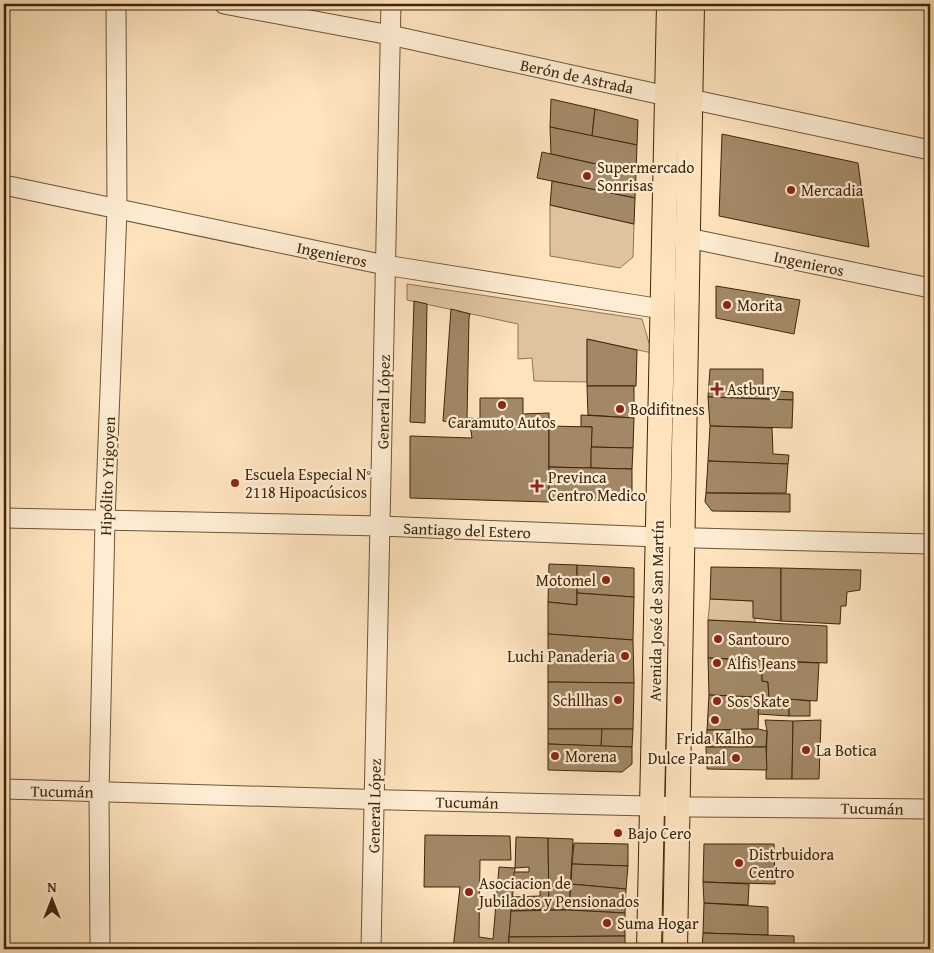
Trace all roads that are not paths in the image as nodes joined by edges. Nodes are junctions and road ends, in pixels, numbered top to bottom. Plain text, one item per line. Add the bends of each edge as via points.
1 (116, 4) edge
2 (224, 4) edge
3 (392, 4) edge
4 (669, 4) edge
5 (692, 4) edge
6 (390, 35) junction
7 (667, 96) junction
8 (690, 99) junction
9 (930, 150) edge
10 (4, 185) edge
11 (116, 209) junction
12 (688, 238) junction
13 (385, 265) junction
14 (930, 288) edge
15 (662, 309) junction
16 (4, 518) edge
17 (105, 521) junction
18 (380, 526) junction
19 (658, 537) junction
20 (682, 538) junction
21 (930, 544) edge
22 (4, 790) edge
23 (100, 792) junction
24 (374, 800) junction
25 (652, 805) junction
26 (677, 806) junction
27 (930, 809) edge
28 (100, 949) edge
29 (371, 949) edge
30 (649, 949) edge
31 (675, 949) edge

1 - 11 street, Hipólito Yrigoyen
2 - 6 street, Berón de Astrada
3 - 6 street, General López
4 - 7 main road, Avenida José de San Martín
5 - 8 main road, Avenida José de San Martín
6 - 7 street, Berón de Astrada
6 - 13 street, General López
7 - 8 street, Berón de Astrada
7 - 15 main road, Avenida José de San Martín
8 - 9 street, Berón de Astrada
8 - 12 main road, Avenida José de San Martín
10 - 11 street, Ingenieros
11 - 13 street, Ingenieros
11 - 17 street, Hipólito Yrigoyen
12 - 14 street, Ingenieros
12 - 20 main road, Avenida José de San Martín
13 - 15 street, Ingenieros
13 - 18 street, General López
15 - 19 main road, Avenida José de San Martín
16 - 17 street, Santiago del Estero
17 - 18 street, Santiago del Estero
17 - 23 street, Hipólito Yrigoyen
18 - 19 street, Santiago del Estero
18 - 24 street, General López
19 - 20 street, Santiago del Estero
19 - 25 main road, Avenida José de San Martín
20 - 21 street, Santiago del Estero
20 - 26 main road, Avenida José de San Martín
22 - 23 street, Tucumán
23 - 24 street, Tucumán
23 - 28 street, Hipólito Yrigoyen
24 - 25 street, Tucumán
24 - 29 street, General López
25 - 26 street, Tucumán
25 - 30 main road, Avenida José de San Martín
26 - 27 street, Tucumán
26 - 31 main road, Avenida José de San Martín

